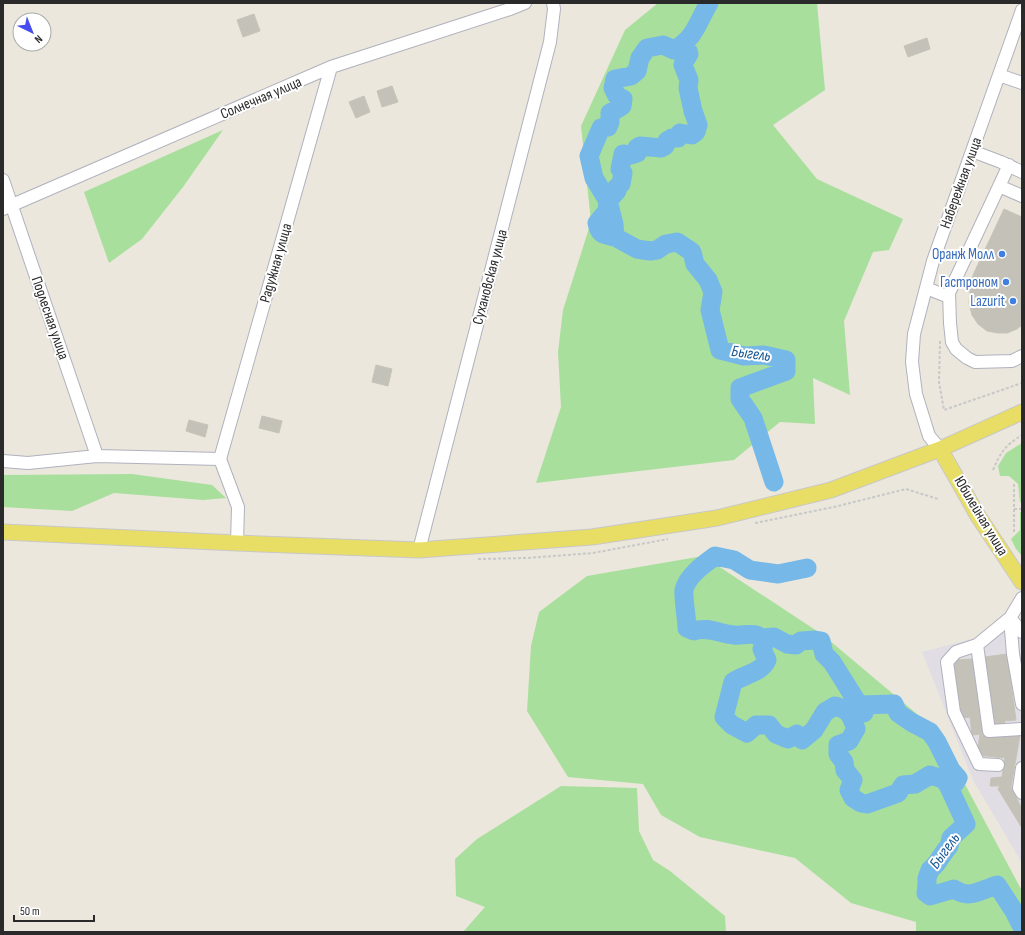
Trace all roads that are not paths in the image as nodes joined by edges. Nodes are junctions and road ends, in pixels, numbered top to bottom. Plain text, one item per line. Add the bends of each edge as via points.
1 (525, 3) edge
2 (553, 3) edge
3 (1022, 10) edge
4 (331, 67) junction
5 (999, 75) junction
6 (1022, 83) edge
7 (972, 151) junction
8 (1009, 165) junction
9 (1022, 172) edge
10 (3, 180) edge
11 (999, 186) junction
12 (1022, 196) edge
13 (7, 207) edge
14 (926, 288) junction
15 (949, 297) junction
16 (1022, 356) edge
17 (1022, 412) edge
18 (940, 448) junction
19 (97, 456) junction
20 (220, 459) junction
21 (3, 461) edge
22 (3, 532) edge
23 (237, 543) junction
24 (419, 550) junction
25 (1022, 582) edge
26 (1022, 598) edge
27 (1010, 618) junction
28 (1022, 632) edge
29 (977, 645) junction
30 (1022, 703) edge
31 (1022, 729) edge
32 (998, 765) dead end
33 (1022, 768) edge
34 (1022, 792) edge

1 - 4 street, Солнечная улица
2 - 24 street, Сухановская улица via 550,42
3 - 5 street, Набережная улица
4 - 13 street, Солнечная улица
4 - 20 street, Радужная улица
5 - 6 street
5 - 7 street, Набережная улица
7 - 8 street
7 - 14 street, Набережная улица
8 - 9 street
8 - 11 street
10 - 13 street, Подлесная улица
11 - 12 street
11 - 15 street
13 - 19 street, Подлесная улица
14 - 15 street
14 - 18 street, Набережная улица via 914,334 912,362 916,394 929,436
15 - 16 street via 952,342 961,354 976,362 1012,361
17 - 18 main road
18 - 24 main road via 831,490 717,518 592,538
18 - 25 main road, Юбилейная улица via 978,516
19 - 20 street
19 - 21 street via 28,463
20 - 23 street via 238,507
22 - 23 main road
23 - 24 main road
26 - 27 street
27 - 28 street
27 - 29 street
27 - 30 street via 1013,654
29 - 31 street via 989,731
29 - 32 street via 956,652 947,662 954,712 979,764
33 - 34 street via 1019,788

